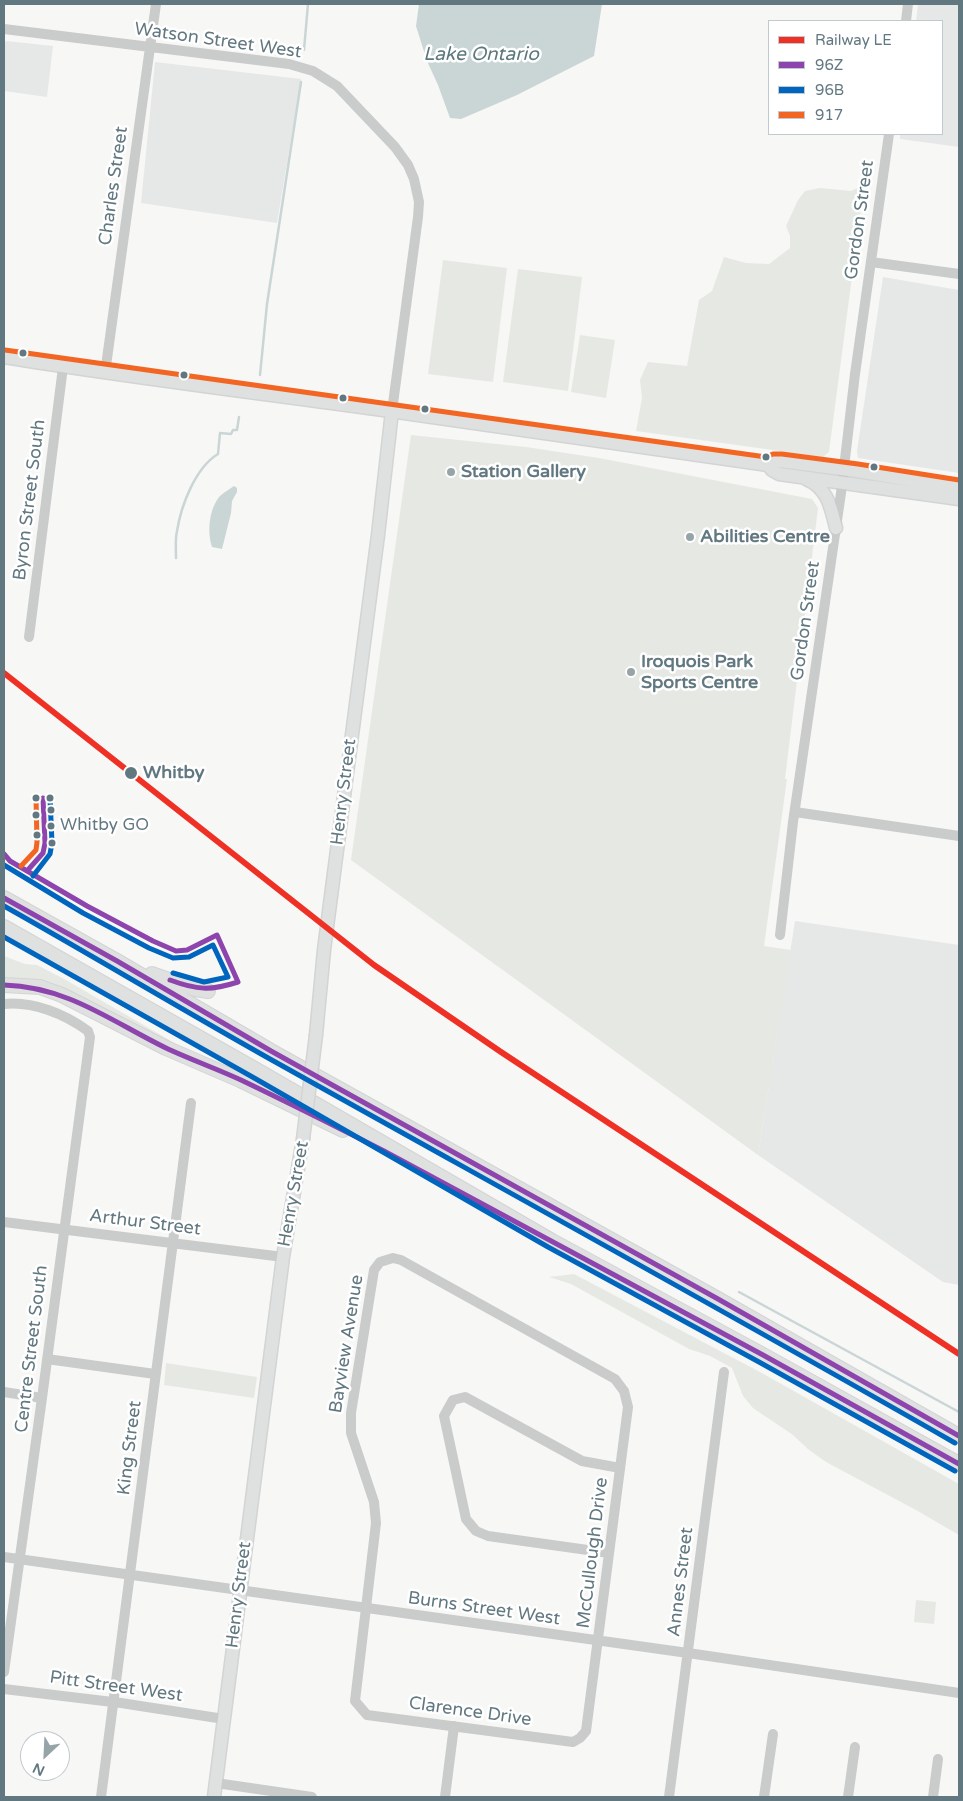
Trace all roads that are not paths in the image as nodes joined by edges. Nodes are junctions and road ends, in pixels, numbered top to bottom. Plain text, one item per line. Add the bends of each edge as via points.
1 (156, 4) edge
2 (908, 4) edge
3 (906, 20) edge
4 (4, 29) edge
5 (149, 47) junction
6 (889, 135) edge
7 (871, 262) junction
8 (959, 274) edge
9 (4, 357) edge
10 (63, 367) junction
11 (106, 373) junction
12 (392, 411) junction
13 (768, 465) junction
14 (843, 476) junction
15 (802, 478) junction
16 (959, 488) edge
17 (959, 499) edge
18 (836, 528) junction
19 (30, 637) dead end
20 (795, 812) junction
21 (959, 836) edge
22 (4, 888) edge
23 (4, 898) edge
24 (4, 928) edge
25 (780, 935) dead end
26 (115, 960) junction
27 (4, 985) edge
28 (208, 990) dead end
29 (4, 1004) edge
30 (191, 1103) dead end
31 (4, 1222) edge
32 (64, 1229) junction
33 (552, 1241) junction
34 (172, 1243) junction
35 (283, 1257) junction
36 (47, 1358) junction
37 (724, 1372) dead end
38 (155, 1374) junction
39 (4, 1392) edge
40 (42, 1398) junction
41 (959, 1436) edge
42 (959, 1464) edge
43 (620, 1468) junction
44 (609, 1553) junction
45 (4, 1557) edge
46 (19, 1560) junction
47 (130, 1575) junction
48 (240, 1590) junction
49 (367, 1608) junction
50 (598, 1641) junction
51 (688, 1653) junction
52 (4, 1672) edge
53 (4, 1689) edge
54 (959, 1694) edge
55 (112, 1702) junction
56 (224, 1719) junction
57 (454, 1726) junction
58 (773, 1734) dead end
59 (855, 1747) dead end
60 (938, 1759) dead end
61 (216, 1783) junction
62 (100, 1797) edge
63 (214, 1797) edge
64 (312, 1797) edge
65 (446, 1797) edge
66 (669, 1797) edge
67 (764, 1797) edge
68 (848, 1797) edge
69 (933, 1797) edge

1 - 5 street, Charles Street
2 - 3 street
4 - 5 street, Watson Street West
5 - 11 street, Charles Street
5 - 12 street, Watson Street West via 289,64 313,71 337,86 403,157 414,179 419,202
6 - 7 street, Gordon Street
7 - 8 street
7 - 14 street, Gordon Street
9 - 10 main road
10 - 11 main road
10 - 19 street, Byron Street South
11 - 12 main road
12 - 13 main road
12 - 35 main road, Henry Street, bridge via 303,1139
13 - 14 main road via 777,461
13 - 15 main road via 775,472
14 - 15 main road
14 - 16 main road
14 - 17 main road
14 - 18 street, Gordon Street
15 - 18 main road via 813,482 829,500
18 - 20 street, Gordon Street
20 - 21 street
20 - 25 street, Gordon Street
22 - 26 highway
23 - 26 highway
24 - 33 highway
26 - 28 highway via 195,989
26 - 41 highway via 271,1051
27 - 33 highway via 40,987 62,995 166,1048 334,1126
29 - 32 street, Centre Street South via 51,1011 88,1031 90,1037
30 - 34 street, King Street
31 - 32 street, Arthur Street
32 - 34 street, Arthur Street
32 - 36 street, Centre Street South
33 - 42 highway
34 - 35 street, Arthur Street
34 - 38 street, King Street
35 - 48 main road, Henry Street
36 - 38 street
36 - 40 street, Centre Street South
37 - 51 street, Annes Street
38 - 47 street, King Street
39 - 40 street
40 - 46 street, Centre Street South
43 - 44 street, McCullough Drive
43 - 44 street via 582,1461 465,1397 453,1400 444,1416 466,1519 476,1531 488,1536
43 - 49 street, Bayview Avenue via 628,1406 615,1378 401,1260 393,1258 380,1262 374,1270 351,1413 351,1433 374,1502 376,1523
44 - 50 street, McCullough Drive
45 - 46 street, Burns Street West
46 - 47 street, Burns Street West
46 - 52 street, Centre Street South
47 - 48 street, Burns Street West
47 - 55 street, King Street
48 - 49 street, Burns Street West
48 - 56 main road, Henry Street
49 - 50 street, Burns Street West
49 - 57 street, Clarence Drive via 355,1701 366,1715
50 - 51 street, Burns Street West
50 - 57 street, Clarence Drive via 586,1730 580,1738 573,1742
51 - 54 street, Burns Street West
51 - 66 street, Annes Street
53 - 55 street, Pitt Street West
55 - 56 street, Pitt Street West
55 - 62 street, King Street
56 - 61 main road, Henry Street
57 - 65 street
58 - 67 street
59 - 68 street
60 - 69 street
61 - 63 main road, Henry Street
61 - 64 street

